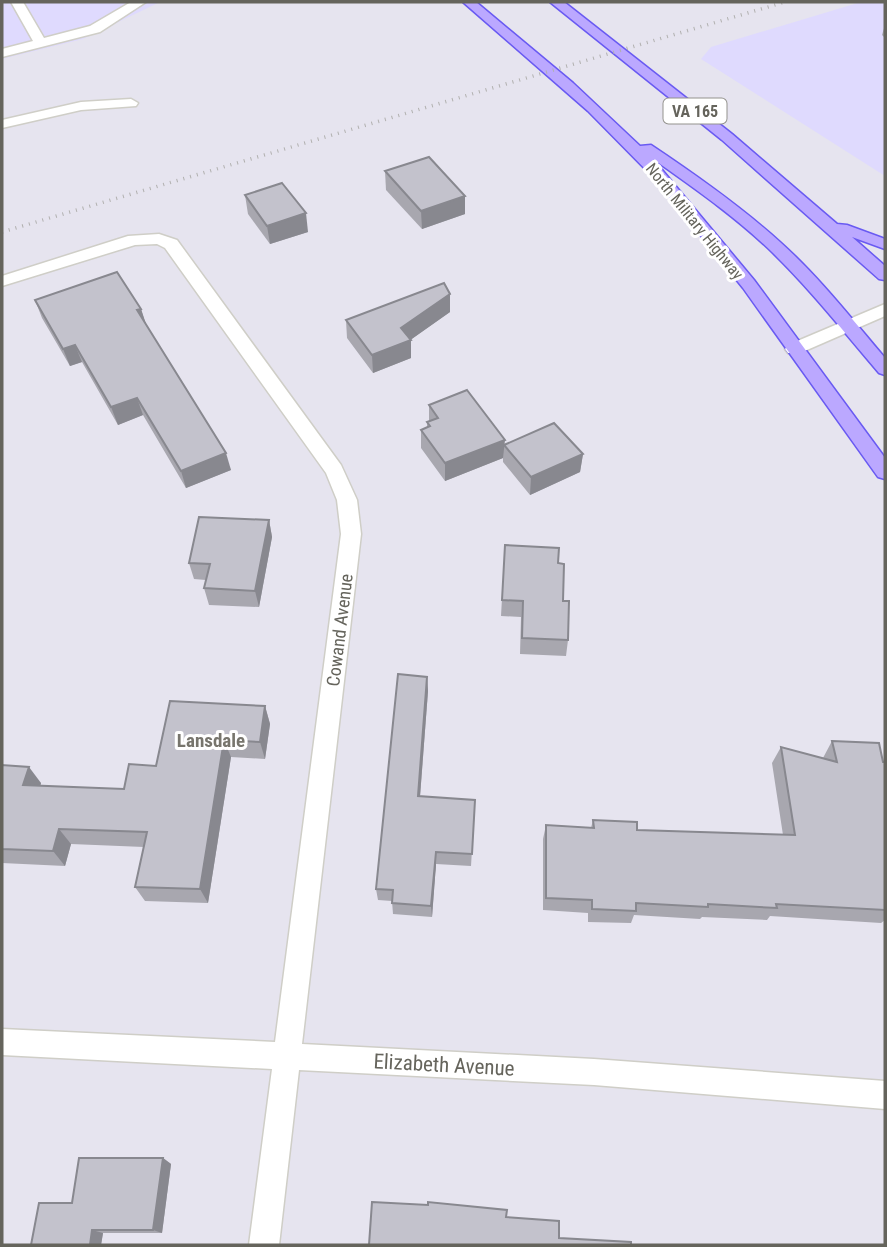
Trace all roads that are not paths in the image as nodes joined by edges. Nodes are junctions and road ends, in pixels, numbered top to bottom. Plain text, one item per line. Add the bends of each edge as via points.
1 (17, 2) edge
2 (140, 2) edge
3 (469, 2) edge
4 (556, 2) edge
5 (41, 44) junction
6 (2, 53) edge
7 (131, 103) dead end
8 (2, 124) edge
9 (612, 126) junction
10 (830, 224) junction
11 (885, 244) edge
12 (885, 275) edge
13 (2, 281) edge
14 (885, 310) edge
15 (849, 326) junction
16 (794, 349) junction
17 (885, 369) edge
18 (885, 472) edge
19 (2, 1042) edge
20 (288, 1058) junction
21 (885, 1095) edge
22 (264, 1245) edge

1 - 5 street
2 - 5 street via 95,29
3 - 9 main road, North Military Highway
4 - 10 main road, VA 165
5 - 6 street
7 - 8 street via 81,106
9 - 15 main road via 698,183 760,232
9 - 16 main road, North Military Highway via 702,225
10 - 11 main road
10 - 12 main road, VA 165
13 - 20 street, Cowand Avenue via 134,240 159,239 171,244 334,470 347,500 351,534
14 - 15 street
15 - 16 street
15 - 17 main road
16 - 18 main road, North Military Highway
19 - 20 street, Elizabeth Avenue
20 - 21 street, Elizabeth Avenue via 594,1072
20 - 22 street, Cowand Avenue

